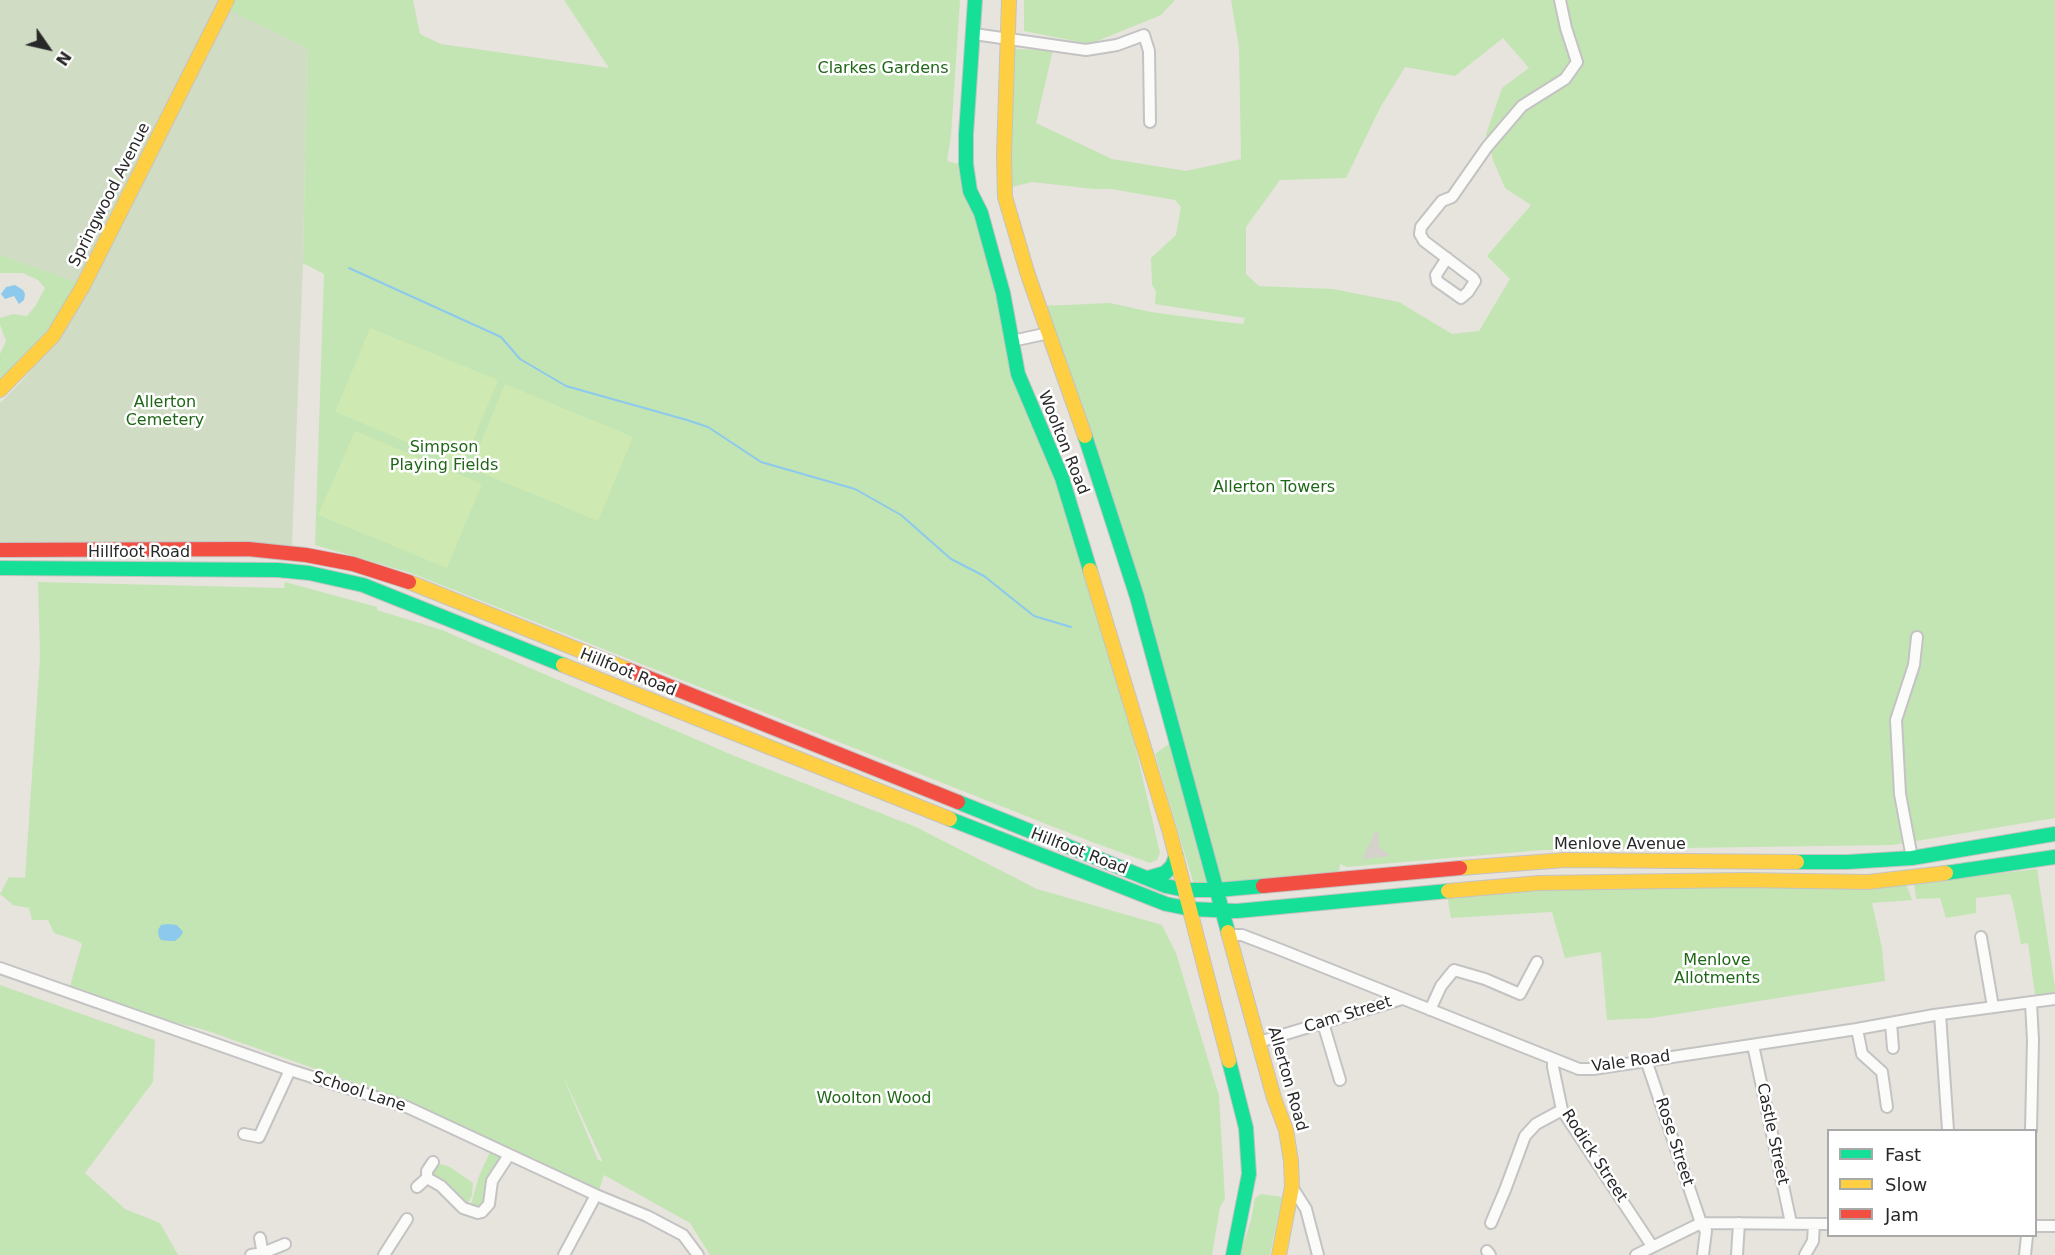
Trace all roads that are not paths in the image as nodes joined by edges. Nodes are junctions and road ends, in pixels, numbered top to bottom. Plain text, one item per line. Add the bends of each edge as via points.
1 (227, 0) edge
2 (975, 0) edge
3 (1009, 0) edge
4 (1560, 0) edge
5 (974, 34) junction
6 (1008, 38) junction
7 (1150, 122) dead end
8 (1447, 258) dead end
9 (1048, 333) junction
10 (1012, 341) junction
11 (0, 390) edge
12 (0, 550) edge
13 (293, 553) junction
14 (0, 568) edge
15 (291, 571) junction
16 (1917, 637) dead end
17 (2055, 834) edge
18 (1176, 856) junction
19 (2055, 857) edge
20 (1912, 858) junction
21 (1148, 878) junction
22 (1914, 878) junction
23 (1185, 890) junction
24 (1217, 890) junction
25 (1191, 909) junction
26 (1250, 910) junction
27 (1222, 911) junction
28 (1229, 935) junction
29 (1982, 937) dead end
30 (1537, 962) dead end
31 (0, 968) edge
32 (1402, 999) junction
33 (2055, 999) edge
34 (2031, 1003) junction
35 (1993, 1007) junction
36 (1430, 1010) junction
37 (1940, 1014) junction
38 (1323, 1023) junction
39 (1891, 1023) junction
40 (1857, 1029) junction
41 (1259, 1042) junction
42 (1753, 1045) junction
43 (1893, 1048) dead end
44 (1553, 1059) junction
45 (1646, 1060) junction
46 (290, 1070) junction
47 (1340, 1080) dead end
48 (1887, 1107) dead end
49 (1562, 1110) junction
50 (1948, 1129) edge
51 (2031, 1129) edge
52 (244, 1134) dead end
53 (509, 1155) junction
54 (433, 1162) dead end
55 (427, 1178) junction
56 (417, 1187) dead end
57 (1292, 1187) junction
58 (596, 1195) junction
59 (407, 1219) dead end
60 (1491, 1223) dead end
61 (1701, 1223) junction
62 (1739, 1223) junction
63 (1791, 1223) junction
64 (1814, 1224) junction
65 (1827, 1224) edge
66 (2037, 1226) edge
67 (2055, 1226) edge
68 (2027, 1237) edge
69 (260, 1238) dead end
70 (285, 1244) dead end
71 (1652, 1246) junction
72 (263, 1254) edge
73 (251, 1255) edge
74 (384, 1255) edge
75 (564, 1255) edge
76 (698, 1255) edge
77 (1233, 1255) edge
78 (1279, 1255) edge
79 (1318, 1255) edge
80 (1636, 1255) edge
81 (1703, 1255) edge
82 (1737, 1255) edge
83 (1805, 1255) edge
84 (2025, 1255) edge

1 - 11 main road, Springwood Avenue via 83,286 53,336
2 - 5 main road, Woolton Road
3 - 6 main road, Woolton Road
4 - 8 street via 1577,62 1565,79 1522,106 1452,196 1434,208 1421,226 1424,241
5 - 6 street
5 - 10 main road, Woolton Road via 966,164 970,191 981,213 1003,293
6 - 7 street via 1086,50 1117,45 1144,34 1149,51
6 - 9 main road, Woolton Road via 1005,196
9 - 10 street
9 - 24 main road, Woolton Road via 1137,597
10 - 18 main road, Woolton Road via 1018,374 1062,478
12 - 13 main road, Hillfoot Road via 248,549
13 - 15 street
13 - 21 main road, Hillfoot Road via 354,564 420,586
14 - 15 main road, Hillfoot Road
15 - 25 main road, Hillfoot Road via 363,585 1084,872 1166,904
16 - 20 street via 1914,665 1896,720 1900,794
17 - 20 main road, Menlove Avenue
18 - 21 main road via 1165,873
18 - 23 main road, Woolton Road
19 - 22 main road
20 - 22 main road
20 - 24 main road, Menlove Avenue via 1847,862 1564,860
21 - 23 main road, Hillfoot Road
22 - 26 main road via 1869,882 1539,883
23 - 24 main road, Menlove Avenue
23 - 25 main road, Woolton Road
24 - 27 main road, Woolton Road
25 - 27 main road, Hillfoot Road
25 - 77 main road via 1246,1128 1249,1174
26 - 27 main road
26 - 28 main road
27 - 28 main road, Allerton Road
28 - 32 street, Vale Road via 1242,935
28 - 41 main road, Allerton Road
29 - 35 street
30 - 36 street via 1520,994 1454,970
31 - 46 street, School Lane
32 - 36 street, Vale Road
32 - 38 street, Cam Street
33 - 34 street, Vale Road
34 - 35 street, Vale Road
34 - 51 street
35 - 37 street, Vale Road
36 - 44 street, Vale Road
37 - 39 street, Vale Road
37 - 50 street
38 - 41 street, Cam Street
38 - 47 street
39 - 40 street, Vale Road
39 - 43 street
40 - 42 street, Vale Road
40 - 48 street via 1862,1054 1882,1072
41 - 57 main road, Allerton Road via 1286,1130
42 - 45 street, Vale Road
42 - 63 street, Castle Street
44 - 45 street, Vale Road via 1579,1069
44 - 49 street, Rodick Street
45 - 61 street, Rose Street
46 - 52 street via 259,1137
46 - 53 street, School Lane via 407,1107
49 - 60 street via 1536,1124 1525,1136
49 - 71 street, Rodick Street
53 - 55 street via 492,1181 489,1204 482,1212 472,1213 463,1208
53 - 58 street, School Lane
54 - 55 street
55 - 56 street
57 - 78 main road
57 - 79 street, Allerton Road via 1306,1209
58 - 75 street
58 - 76 street, School Lane via 683,1235
59 - 74 street
61 - 62 street
61 - 71 street
61 - 81 street, Rose Street via 1706,1231
62 - 63 street
62 - 82 street
63 - 64 street
64 - 65 street
64 - 83 street via 1813,1241
66 - 67 street
68 - 84 street
69 - 72 street
70 - 72 street
71 - 80 street
72 - 73 street

